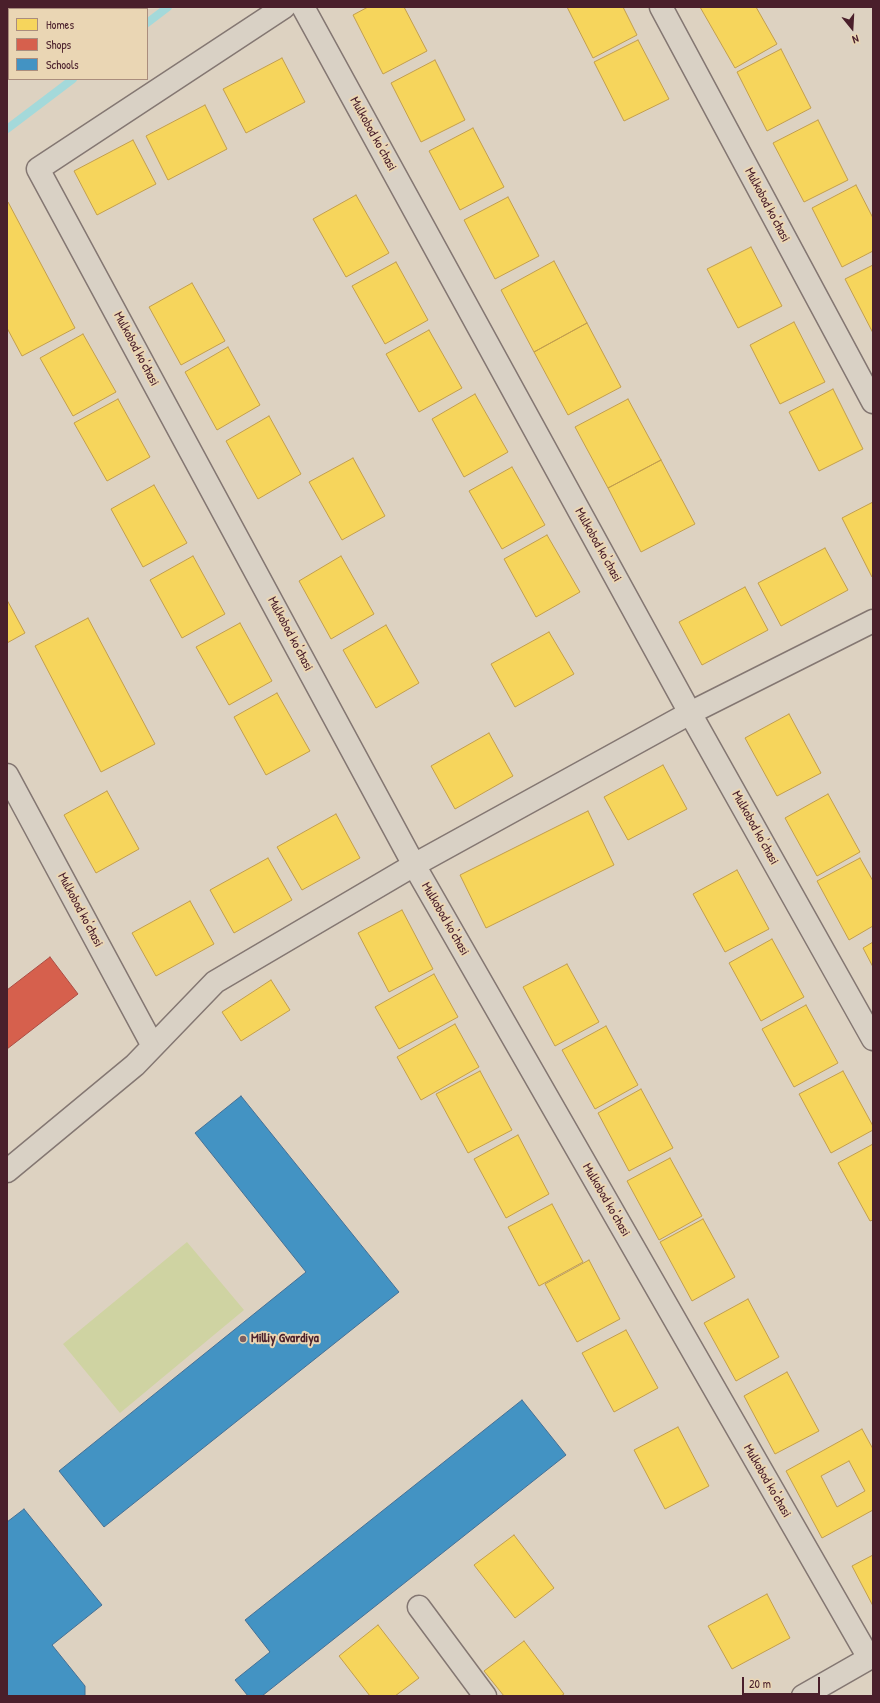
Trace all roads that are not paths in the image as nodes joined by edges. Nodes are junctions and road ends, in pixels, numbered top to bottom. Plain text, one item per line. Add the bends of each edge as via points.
1 (284, 7) edge
2 (303, 7) edge
3 (661, 7) edge
4 (873, 402) edge
5 (873, 621) edge
6 (690, 713) junction
7 (7, 775) edge
8 (414, 865) junction
9 (873, 1039) edge
10 (153, 1046) junction
11 (7, 1171) edge
12 (419, 1607) dead end
13 (871, 1657) edge
14 (485, 1696) edge
15 (803, 1696) edge

1 - 8 street, Mulkobod ko'chasi via 38,170
2 - 6 street, Mulkobod ko'chasi
3 - 4 street, Mulkobod ko'chasi
5 - 6 street
6 - 8 street
6 - 9 street, Mulkobod ko'chasi
7 - 10 street, Mulkobod ko'chasi
8 - 10 street via 215,982
8 - 13 street, Mulkobod ko'chasi
10 - 11 street via 134,1065
12 - 14 street
13 - 15 street

